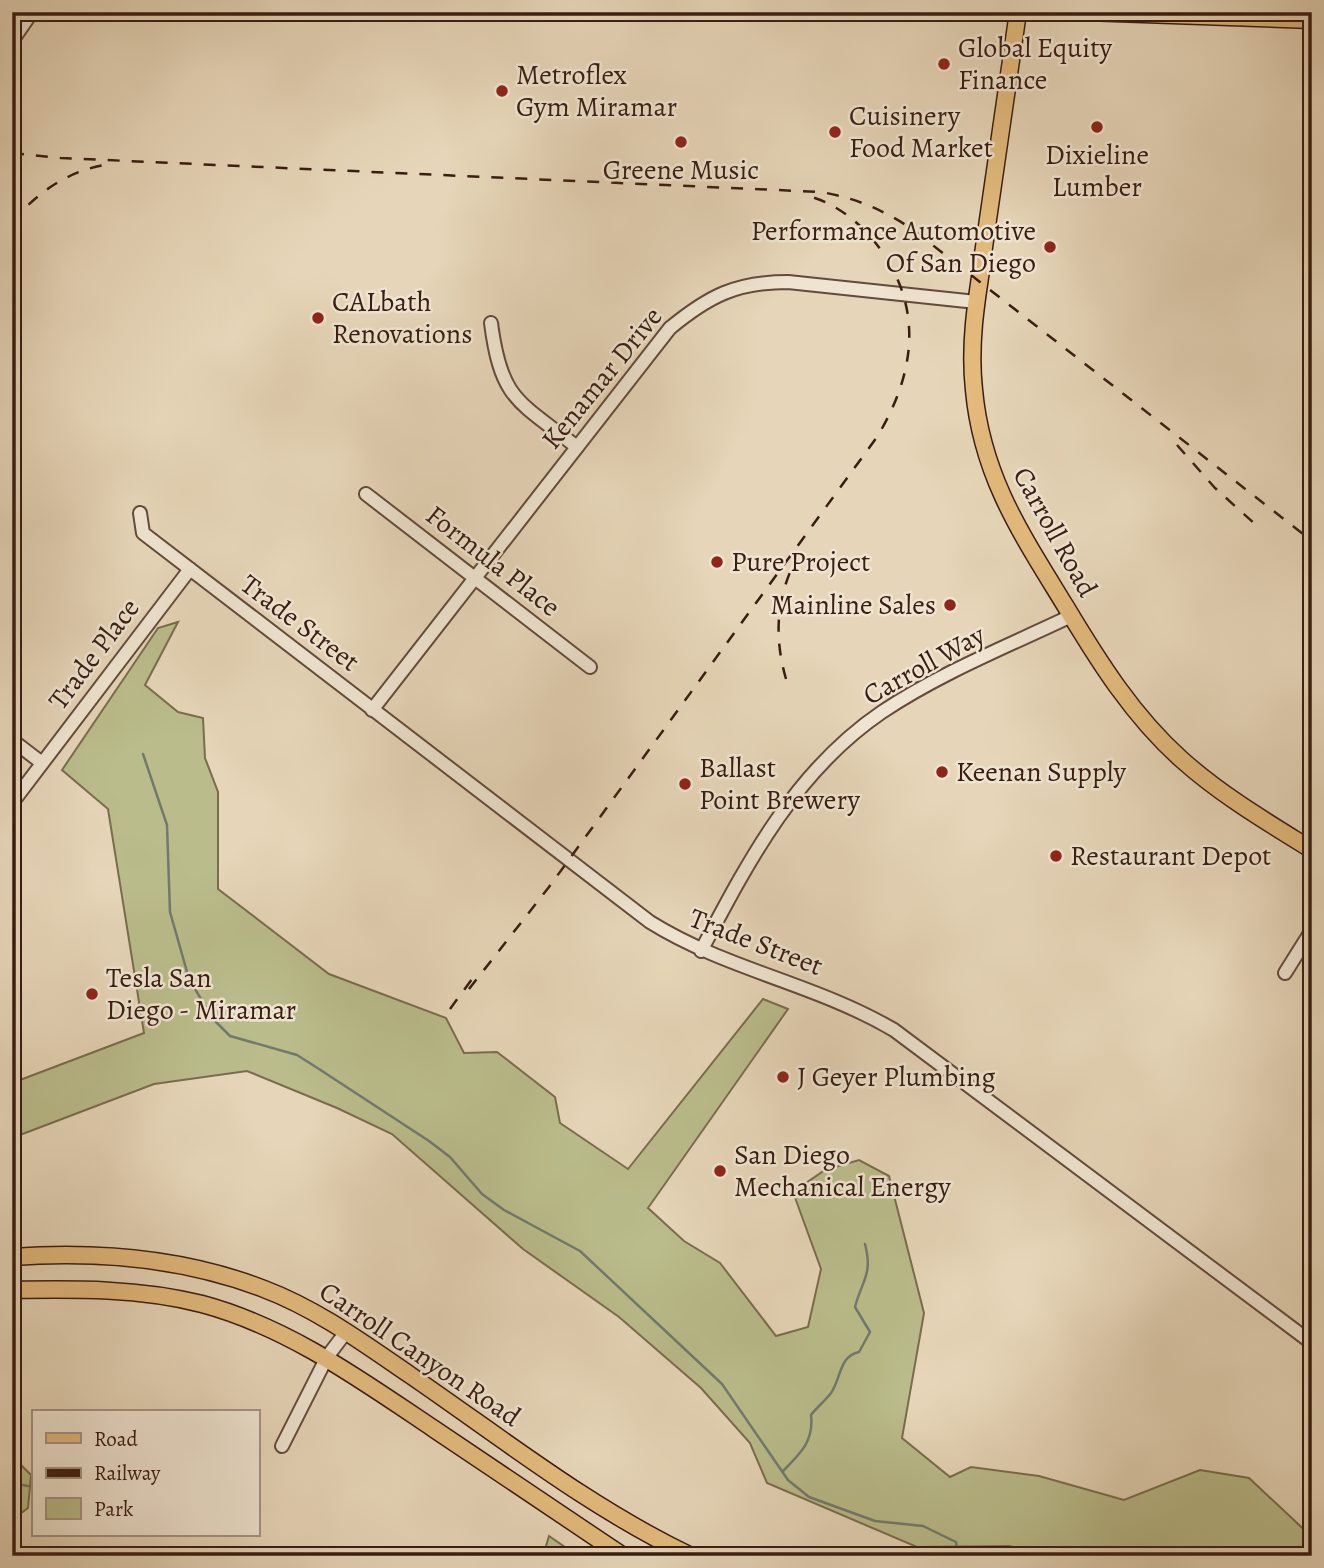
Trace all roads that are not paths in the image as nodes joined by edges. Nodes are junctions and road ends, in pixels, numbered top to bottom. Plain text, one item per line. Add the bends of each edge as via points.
1 (32, 12) edge
2 (1018, 12) edge
3 (1086, 12) edge
4 (1312, 20) edge
5 (12, 41) edge
6 (976, 302) junction
7 (491, 323) dead end
8 (576, 446) junction
9 (366, 494) dead end
10 (141, 513) dead end
11 (190, 569) junction
12 (476, 577) junction
13 (1071, 616) junction
14 (590, 667) dead end
15 (372, 709) junction
16 (12, 740) edge
17 (42, 763) junction
18 (12, 803) edge
19 (1312, 850) edge
20 (1312, 930) edge
21 (701, 951) junction
22 (1285, 973) dead end
23 (12, 1257) edge
24 (12, 1290) edge
25 (346, 1332) junction
26 (1312, 1343) edge
27 (327, 1357) junction
28 (282, 1446) dead end
29 (623, 1556) edge
30 (691, 1556) edge

1 - 5 street
2 - 6 main road, Carroll Road
3 - 4 main road
6 - 8 street, Kenamar Drive via 788,282 728,289 698,304 670,328
6 - 13 main road, Carroll Road via 974,391 992,472 1008,513
7 - 8 street via 496,363 505,384 517,400
8 - 12 street, Kenamar Drive
9 - 12 street, Formula Place
10 - 11 street, Trade Street via 143,533
11 - 15 street, Trade Street
11 - 17 street, Trade Place
12 - 14 street, Formula Place
12 - 15 street, Kenamar Drive
13 - 19 main road, Carroll Road via 1124,696 1179,757 1237,803
13 - 21 street, Carroll Way via 915,692 838,747 790,800 756,847
15 - 21 street, Trade Street via 650,922
16 - 17 street
17 - 18 street, Trade Place
20 - 22 street
21 - 26 street, Trade Street via 855,1007 894,1030
23 - 25 main road, Carroll Canyon Road via 121,1257 200,1269 265,1289
24 - 27 main road, Carroll Canyon Road via 88,1289 157,1295 255,1323
25 - 27 street
25 - 30 main road, Carroll Canyon Road via 565,1483
27 - 28 street
27 - 29 main road, Carroll Canyon Road

